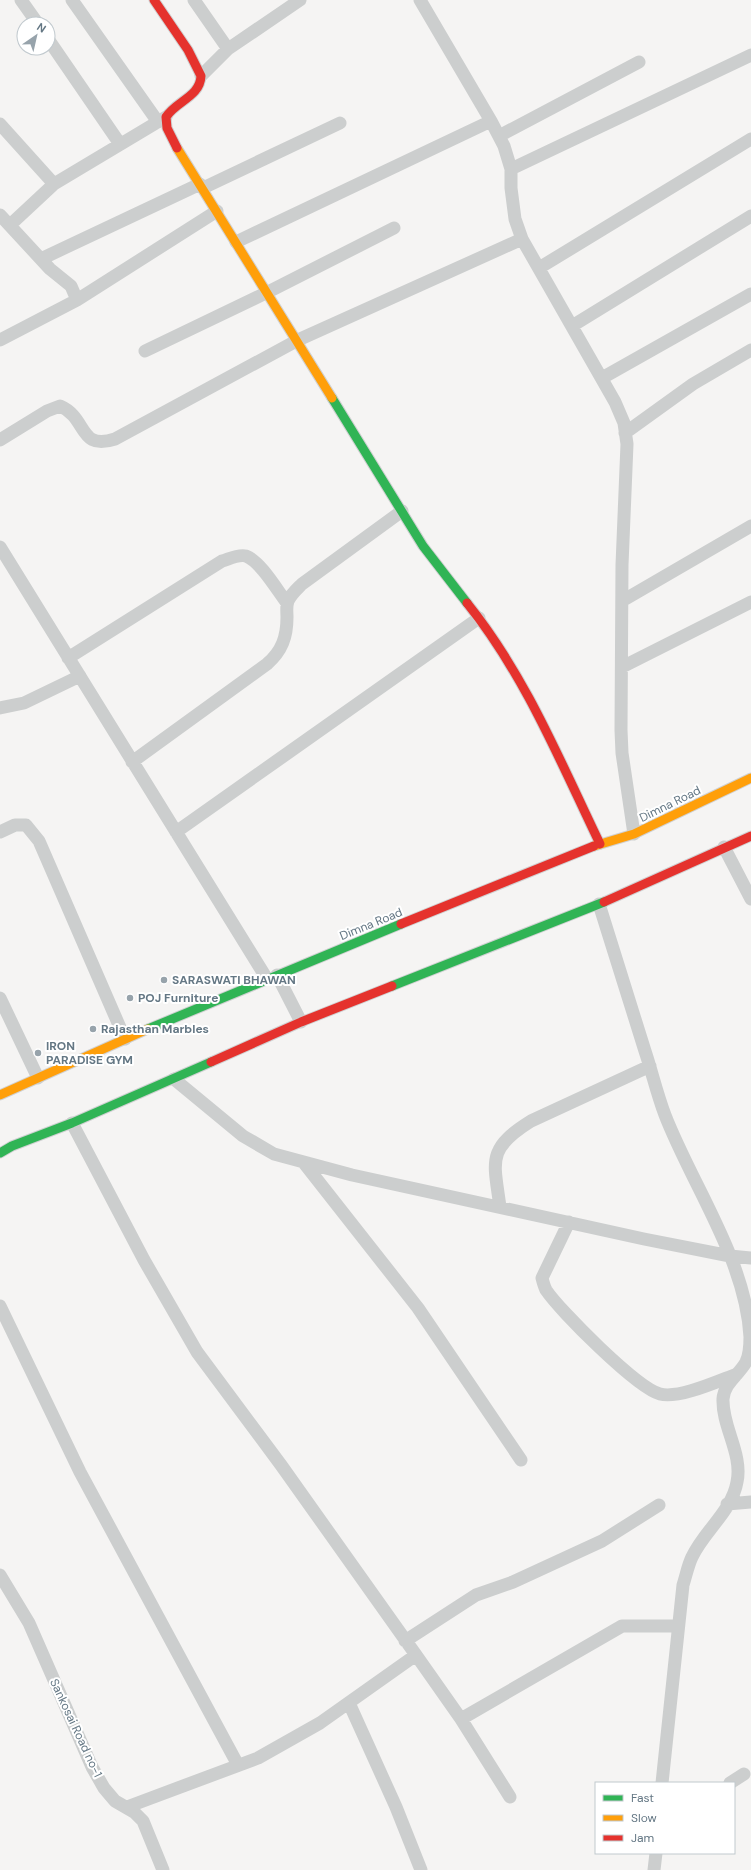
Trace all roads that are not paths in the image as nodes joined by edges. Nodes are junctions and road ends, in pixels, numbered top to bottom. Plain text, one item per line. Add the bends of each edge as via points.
1 (21, 0) edge
2 (72, 0) edge
3 (154, 0) edge
4 (194, 0) edge
5 (300, 0) edge
6 (420, 0) edge
7 (32, 16) edge
8 (228, 49) junction
9 (56, 51) edge
10 (751, 55) edge
11 (639, 62) dead end
12 (201, 76) junction
13 (162, 119) junction
14 (491, 121) junction
15 (340, 123) dead end
16 (0, 124) edge
17 (499, 136) junction
18 (751, 139) edge
19 (120, 144) junction
20 (511, 169) junction
21 (54, 184) junction
22 (201, 186) junction
23 (217, 211) junction
24 (0, 215) edge
25 (751, 216) edge
26 (10, 225) junction
27 (394, 228) dead end
28 (522, 239) junction
29 (236, 242) junction
30 (41, 259) junction
31 (539, 268) junction
32 (268, 292) junction
33 (751, 294) edge
34 (77, 300) junction
35 (572, 326) junction
36 (0, 340) edge
37 (298, 340) junction
38 (751, 350) edge
39 (145, 352) dead end
40 (602, 378) junction
41 (626, 433) junction
42 (0, 440) edge
43 (402, 511) junction
44 (751, 526) edge
45 (0, 547) edge
46 (622, 601) junction
47 (751, 602) edge
48 (287, 603) junction
49 (479, 618) junction
50 (68, 658) junction
51 (622, 667) junction
52 (80, 676) junction
53 (0, 708) edge
54 (132, 762) junction
55 (751, 778) edge
56 (0, 832) edge
57 (176, 832) junction
58 (634, 834) junction
59 (751, 836) edge
60 (600, 844) junction
61 (724, 847) junction
62 (751, 899) edge
63 (599, 904) junction
64 (272, 977) junction
65 (0, 998) edge
66 (301, 1022) junction
67 (125, 1039) junction
68 (650, 1066) junction
69 (38, 1078) junction
70 (174, 1079) junction
71 (0, 1095) edge
72 (72, 1123) junction
73 (0, 1153) edge
74 (304, 1164) junction
75 (500, 1208) junction
76 (569, 1222) junction
77 (730, 1256) junction
78 (751, 1258) edge
79 (0, 1306) edge
80 (737, 1374) junction
81 (521, 1460) dead end
82 (751, 1502) edge
83 (727, 1504) junction
84 (659, 1505) dead end
85 (0, 1575) edge
86 (678, 1626) junction
87 (405, 1641) junction
88 (416, 1656) junction
89 (349, 1703) junction
90 (461, 1719) junction
91 (238, 1765) junction
92 (744, 1774) dead end
93 (662, 1782) edge
94 (732, 1782) edge
95 (510, 1797) dead end
96 (127, 1807) junction
97 (656, 1854) edge
98 (163, 1870) edge
99 (421, 1870) edge
100 (654, 1870) edge

1 - 7 street
2 - 13 street
3 - 12 street
4 - 8 street
5 - 8 street
6 - 14 street
8 - 12 street
9 - 19 street
10 - 20 street
11 - 17 street
12 - 13 street via 194,92
13 - 19 street
13 - 22 street
14 - 17 street
14 - 29 street
15 - 22 street
16 - 21 street
17 - 20 street
18 - 31 street
19 - 21 street
20 - 28 street via 514,211
21 - 26 street
22 - 23 street
22 - 30 street
23 - 29 street
23 - 34 street
24 - 26 street
25 - 35 street
26 - 30 street
27 - 32 street
28 - 31 street
28 - 37 street
29 - 32 street
30 - 34 street via 72,286
31 - 35 street
32 - 37 street
32 - 39 street
33 - 40 street
34 - 36 street
35 - 40 street
37 - 42 street via 102,443 92,441 70,410 60,406 47,411
37 - 43 street
38 - 41 street via 693,384
40 - 41 street via 615,402
41 - 46 street
43 - 48 street via 302,584
43 - 49 street via 437,566
44 - 46 street
45 - 50 street
46 - 51 street
47 - 51 street
48 - 50 street via 255,562 245,556 233,557
48 - 54 street via 287,631 278,655
49 - 57 street
49 - 60 street via 500,647 534,706
50 - 52 street
51 - 58 street via 622,753
52 - 53 street via 24,703
52 - 54 street
54 - 57 street
55 - 58 street, Dimna Road
56 - 67 street via 16,825 26,825 39,841
57 - 64 street
58 - 60 street, Dimna Road
59 - 61 street
60 - 64 street, Dimna Road
61 - 62 street
61 - 63 street
63 - 66 street
63 - 68 street
64 - 66 street
64 - 67 street, Dimna Road
65 - 69 street
66 - 70 street
67 - 69 street, Dimna Road
68 - 75 street via 531,1121 515,1131 503,1143 495,1157
68 - 77 street via 664,1113 679,1149
69 - 71 street, Dimna Road
70 - 72 street
70 - 74 street via 243,1136 274,1154
72 - 73 street
72 - 87 street via 144,1260 197,1352 281,1465
74 - 75 street
74 - 81 street via 418,1308
75 - 76 street
76 - 77 street
76 - 80 street via 542,1278 544,1288 559,1306 636,1380 661,1395 676,1395
77 - 78 street
77 - 80 street via 741,1289 750,1334 750,1349 746,1362
79 - 91 street via 80,1472
80 - 83 street via 725,1389 723,1399 738,1477 735,1491
82 - 83 street
83 - 86 street via 692,1557 683,1585
84 - 87 street via 602,1541 513,1582 476,1595
85 - 96 street, Sankosai Road no-1 via 28,1623 92,1767 115,1801
86 - 90 street via 622,1626
86 - 93 street
87 - 88 street
88 - 89 street
88 - 90 street
89 - 91 street via 275,1749
89 - 99 street
90 - 95 street
91 - 96 street
92 - 94 street
96 - 98 street, Sankosai Road no-1 via 143,1821
97 - 100 street

